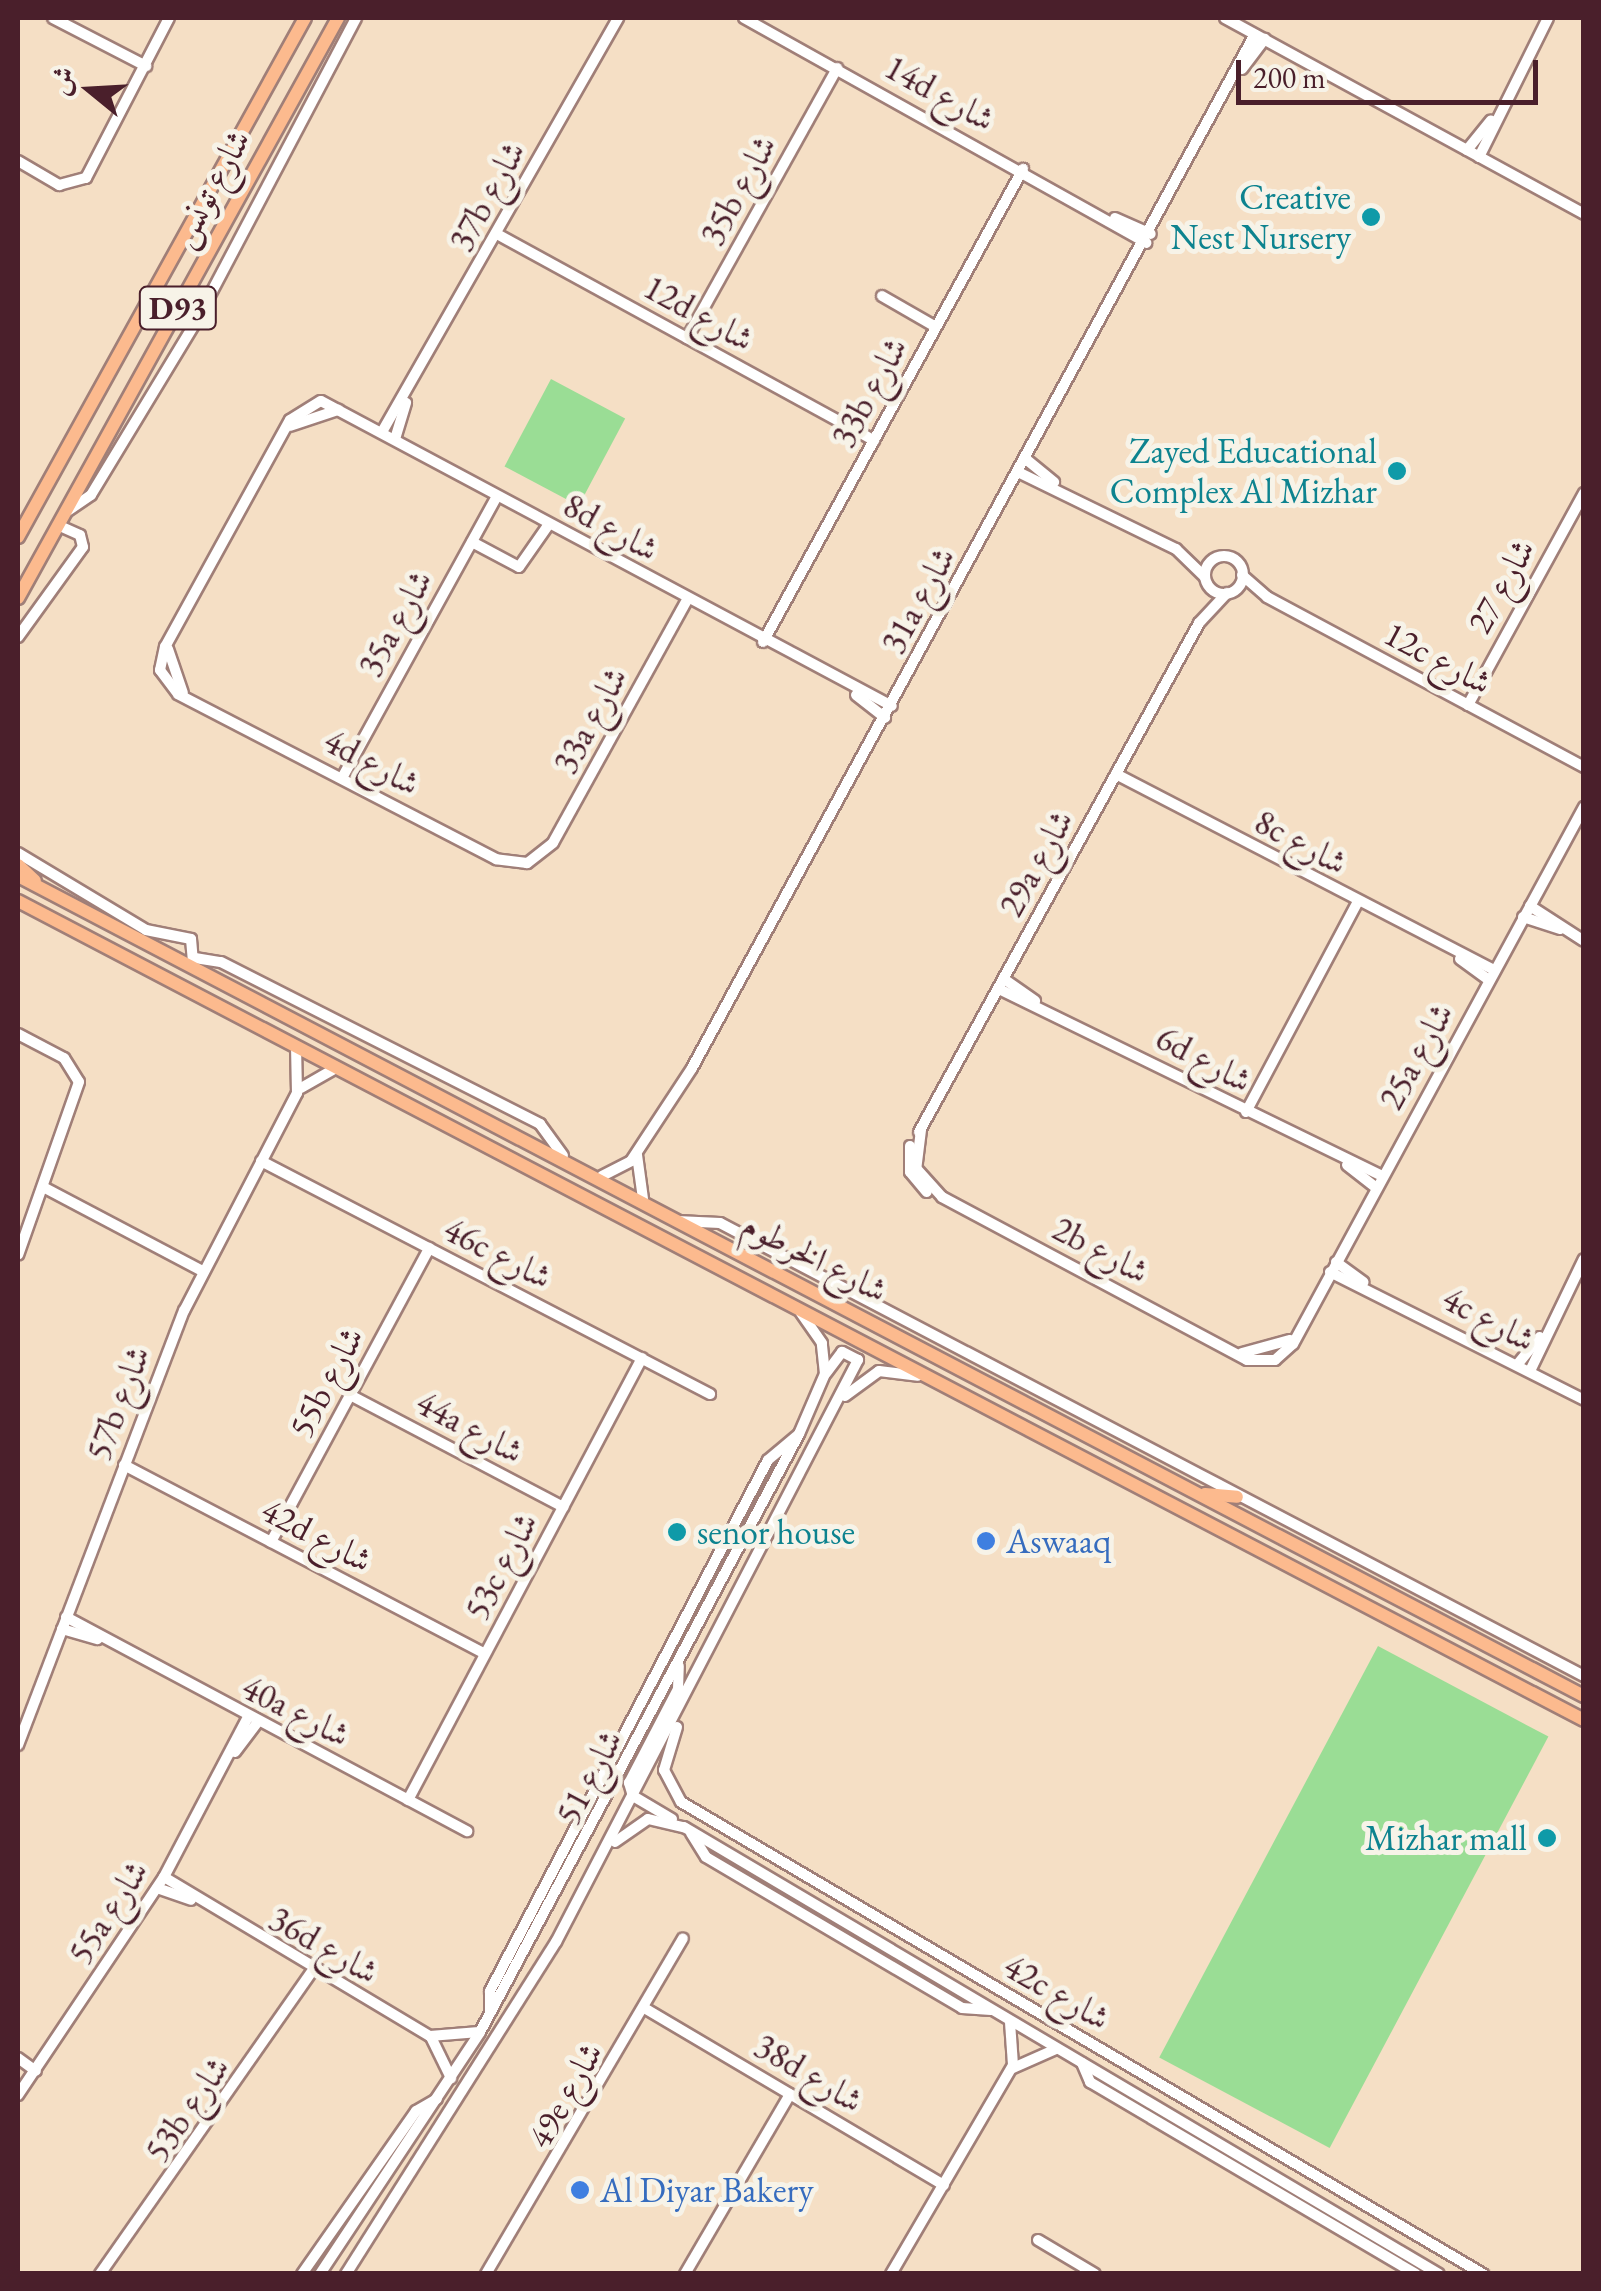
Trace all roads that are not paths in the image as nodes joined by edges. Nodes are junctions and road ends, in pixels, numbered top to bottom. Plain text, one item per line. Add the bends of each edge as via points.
1 (53, 18) edge
2 (169, 18) edge
3 (304, 18) edge
4 (338, 18) edge
5 (356, 18) edge
6 (618, 18) edge
7 (744, 18) edge
8 (1225, 18) edge
9 (1548, 18) edge
10 (1260, 37) junction
11 (146, 66) junction
12 (837, 68) junction
13 (1495, 115) junction
14 (1468, 150) junction
15 (1479, 157) junction
16 (18, 161) edge
17 (1023, 169) junction
18 (1584, 214) edge
19 (497, 234) junction
20 (1149, 238) junction
21 (882, 296) dead end
22 (936, 327) junction
23 (687, 338) junction
24 (407, 402) junction
25 (382, 432) junction
26 (394, 439) junction
27 (874, 440) junction
28 (1026, 460) junction
29 (1020, 473) junction
30 (1059, 486) junction
31 (497, 496) junction
32 (1581, 503) edge
33 (61, 519) junction
34 (549, 524) junction
35 (18, 537) edge
36 (472, 542) junction
37 (1176, 549) junction
38 (1214, 558) junction
39 (1242, 575) junction
40 (1206, 580) junction
41 (1229, 593) junction
42 (1266, 597) junction
43 (18, 598) edge
44 (687, 600) junction
45 (1199, 623) junction
46 (18, 637) edge
47 (763, 642) junction
48 (165, 674) joint
49 (852, 691) junction
50 (1468, 705) junction
51 (892, 706) junction
52 (885, 718) junction
53 (1584, 767) edge
54 (1116, 774) junction
55 (342, 778) junction
56 (1584, 807) edge
57 (18, 853) edge
58 (534, 861) joint
59 (18, 865) edge
60 (18, 876) edge
61 (38, 887) junction
62 (18, 901) edge
63 (1358, 903) junction
64 (1530, 906) junction
65 (1523, 918) junction
66 (1561, 929) junction
67 (194, 941) junction
68 (1584, 941) edge
69 (192, 962) junction
70 (220, 962) junction
71 (1492, 975) junction
72 (1001, 984) junction
73 (18, 1034) edge
74 (296, 1047) junction
75 (336, 1068) junction
76 (297, 1093) junction
77 (1246, 1112) junction
78 (637, 1154) junction
79 (563, 1156) junction
80 (262, 1161) junction
81 (1346, 1164) junction
82 (913, 1170) joint
83 (602, 1176) junction
84 (1383, 1176) junction
85 (43, 1187) junction
86 (1376, 1188) junction
87 (643, 1199) junction
88 (629, 1216) junction
89 (677, 1221) junction
90 (430, 1248) junction
91 (18, 1254) edge
92 (747, 1257) junction
93 (1584, 1259) edge
94 (1333, 1267) junction
95 (202, 1271) junction
96 (778, 1292) junction
97 (1541, 1336) junction
98 (642, 1358) junction
99 (1263, 1359) joint
100 (1517, 1364) junction
101 (1530, 1372) junction
102 (826, 1374) junction
103 (946, 1384) junction
104 (710, 1394) dead end
105 (350, 1395) junction
106 (1584, 1400) edge
107 (830, 1410) junction
108 (799, 1434) junction
109 (124, 1465) junction
110 (1150, 1469) junction
111 (1140, 1487) junction
112 (1199, 1494) junction
113 (1237, 1497) junction
114 (564, 1507) junction
115 (272, 1542) junction
116 (64, 1623) junction
117 (485, 1654) junction
118 (679, 1665) junction
119 (1584, 1676) edge
120 (1584, 1696) edge
121 (253, 1720) junction
122 (676, 1720) junction
123 (1584, 1720) edge
124 (18, 1745) edge
125 (635, 1797) junction
126 (408, 1800) junction
127 (687, 1830) junction
128 (467, 1831) dead end
129 (761, 1845) junction
130 (603, 1852) junction
131 (724, 1852) junction
132 (164, 1877) junction
133 (157, 1888) junction
134 (192, 1900) junction
135 (683, 1938) dead end
136 (312, 1971) junction
137 (646, 2009) junction
138 (991, 2010) junction
139 (490, 2013) junction
140 (1010, 2022) junction
141 (480, 2032) junction
142 (430, 2036) junction
143 (1057, 2049) junction
144 (18, 2058) edge
145 (1082, 2064) junction
146 (36, 2070) junction
147 (18, 2073) edge
148 (1010, 2073) junction
149 (451, 2078) junction
150 (27, 2083) junction
151 (790, 2094) junction
152 (18, 2095) edge
153 (438, 2099) junction
154 (944, 2184) junction
155 (1038, 2240) dead end
156 (100, 2274) edge
157 (302, 2274) edge
158 (320, 2274) edge
159 (346, 2274) edge
160 (486, 2274) edge
161 (685, 2274) edge
162 (891, 2274) edge
163 (1096, 2274) edge
164 (1416, 2274) edge
165 (1440, 2274) edge
166 (1484, 2274) edge

1 - 11 street
2 - 11 street
3 - 35 main road, شارع تونس / D93
4 - 33 main road, شارع تونس / D93
5 - 33 street via 198,318 91,495
6 - 19 street, 37b شارع
7 - 12 street, 14d شارع
8 - 10 street
9 - 13 street
10 - 14 street
10 - 20 street, 31a شارع
11 - 16 street via 97,158 72,178
12 - 17 street, 14d شارع
12 - 23 street, 35b شارع
13 - 14 street
13 - 15 street
14 - 15 street
15 - 18 street
17 - 20 street, 14d شارع
17 - 22 street, 33b شارع
19 - 23 street, 12d شارع
19 - 24 street, 37b شارع
20 - 28 street, 31a شارع
21 - 22 street
22 - 27 street, 33b شارع
23 - 27 street, 12d شارع
24 - 25 street, 37b شارع
24 - 26 street, 37b شارع
25 - 26 street, 8d شارع
25 - 48 street, 8d شارع via 344,411 310,407 286,431 171,639
26 - 31 street, 8d شارع
27 - 47 street, 33b شارع
28 - 29 street, 31a شارع
28 - 30 street
29 - 30 street
29 - 51 street, 31a شارع
30 - 37 street
31 - 34 street, 8d شارع
31 - 36 street, 35a شارع
32 - 50 street, شارع 27
33 - 43 main road, شارع تونس / D93
33 - 46 street via 80,534 83,548
34 - 36 street via 519,567
34 - 44 street, 8d شارع
36 - 55 street, 35a شارع
37 - 38 street
37 - 40 street
38 - 39 street, 12c شارع via 1234,559
38 - 40 street, 29a شارع
39 - 41 street, 29a شارع
39 - 42 street, 12c شارع
40 - 41 street
40 - 45 street, 29a شارع
41 - 42 street, 12c شارع
41 - 45 street, 29a شارع
42 - 50 street, 12c شارع
44 - 47 street, 8d شارع
44 - 58 street, 33a شارع via 553,844
45 - 54 street, 29a شارع
47 - 49 street, 8d شارع
48 - 55 street, 4d شارع via 188,696
49 - 51 street, 8d شارع
49 - 52 street, 8d شارع
50 - 53 street, 12c شارع
51 - 52 street, 31a شارع
52 - 78 street, 31a شارع
54 - 63 street, 8c شارع
54 - 72 street, 29a شارع
55 - 58 street, 4d شارع via 496,858
56 - 64 street, 25a شارع
57 - 67 street via 146,930
59 - 61 main road
60 - 61 main road, شارع الخرطوم
61 - 69 main road, شارع الخرطوم
62 - 74 main road, شارع الخرطوم
63 - 71 street, 8c شارع
63 - 77 street
64 - 65 street, 25a شارع
64 - 66 street
65 - 66 street
65 - 71 street, 25a شارع
66 - 68 street
67 - 69 street
67 - 70 street
69 - 70 street
69 - 79 main road, شارع الخرطوم
70 - 79 street via 540,1124
71 - 84 street, 25a شارع
72 - 77 street, 6d شارع
72 - 82 street, 29a شارع via 921,1130
73 - 85 street via 64,1058 79,1082
74 - 75 main road, شارع الخرطوم
74 - 76 street, 57b شارع
75 - 76 street
75 - 88 main road, شارع الخرطوم
76 - 80 street, 57b شارع
77 - 81 street, 6d شارع
78 - 83 street, 31a شارع
78 - 87 street
79 - 83 main road, شارع الخرطوم
80 - 90 street, 46c شارع
80 - 95 street, 57b شارع
81 - 84 street, 6d شارع
81 - 86 street, 6d شارع
82 - 99 street, 2b شارع via 942,1197 1234,1351
83 - 87 main road, شارع الخرطوم
84 - 86 street, 25a شارع
85 - 91 street
85 - 95 street
86 - 94 street, 25a شارع
87 - 89 main road, شارع الخرطوم
88 - 92 main road via 643,1208
88 - 96 main road, شارع الخرطوم
89 - 92 main road, شارع الخرطوم
89 - 113 street via 715,1221
90 - 98 street, 46c شارع
90 - 105 street, 55b شارع
92 - 110 main road, شارع الخرطوم
93 - 97 street
94 - 99 street, 25a شارع via 1286,1354
94 - 100 street, 4c شارع
95 - 109 street, 57b شارع
96 - 102 street via 816,1332
96 - 103 main road, شارع الخرطوم
97 - 100 street
97 - 101 street
98 - 104 street, 46c شارع
98 - 114 street, 53c شارع
100 - 101 street, 4c شارع
101 - 106 street, 4c شارع
102 - 107 street via 842,1352 858,1360
102 - 108 street, شارع 51
103 - 107 street, شارع 51 via 879,1371
103 - 111 main road, شارع الخرطوم
105 - 114 street, 44a شارع
105 - 115 street, 55b شارع
107 - 122 street, شارع 51
108 - 118 street, شارع 51
108 - 139 street via 768,1460 490,1991
109 - 115 street, 42d شارع
109 - 116 street, 57b شارع
110 - 111 main road
110 - 112 main road, شارع الخرطوم
111 - 123 main road, شارع الخرطوم
112 - 113 main road
112 - 120 main road, شارع الخرطوم
113 - 119 street
114 - 117 street, 53c شارع
115 - 117 street, 42d شارع
116 - 121 street, 40a شارع
116 - 124 street, 57b شارع
117 - 126 street, 53c شارع
118 - 125 street via 678,1689 630,1779
118 - 139 street, شارع 51
121 - 126 street, 40a شارع
121 - 132 street, 55a شارع
122 - 125 street, شارع 51
122 - 129 street, 42c شارع via 664,1770 670,1792
125 - 127 street
125 - 130 street, شارع 51
126 - 128 street, 40a شارع
127 - 130 street, 42c شارع via 636,1822
127 - 131 street, 42c شارع
127 - 138 street via 706,1857 962,2008
129 - 131 street via 732,1838
129 - 166 street, 42c شارع
130 - 159 street, شارع 51 via 486,2062
131 - 138 street, 42c شارع
132 - 133 street, 55a شارع
132 - 134 street, 36d شارع
133 - 134 street, 36d شارع
133 - 146 street, 55a شارع
134 - 136 street, 36d شارع
135 - 137 street, 49e شارع
136 - 142 street, 36d شارع
136 - 156 street, 53b شارع
137 - 151 street, 38d شارع
137 - 160 street, 49e شارع
138 - 140 street, 42c شارع
139 - 141 street, شارع 51
140 - 143 street, 42c شارع
140 - 148 street via 1017,2047
141 - 142 street
141 - 149 street, شارع 51
142 - 149 street
143 - 145 street, 42c شارع
143 - 148 street
144 - 146 street
145 - 164 street via 1090,2082
145 - 165 street, 42c شارع
146 - 150 street, 55a شارع
147 - 150 street
148 - 154 street
149 - 153 street, شارع 51
150 - 152 street, 55a شارع
151 - 154 street, 38d شارع
151 - 161 street
153 - 157 street via 416,2111
153 - 158 street, شارع 51
154 - 162 street
155 - 163 street

